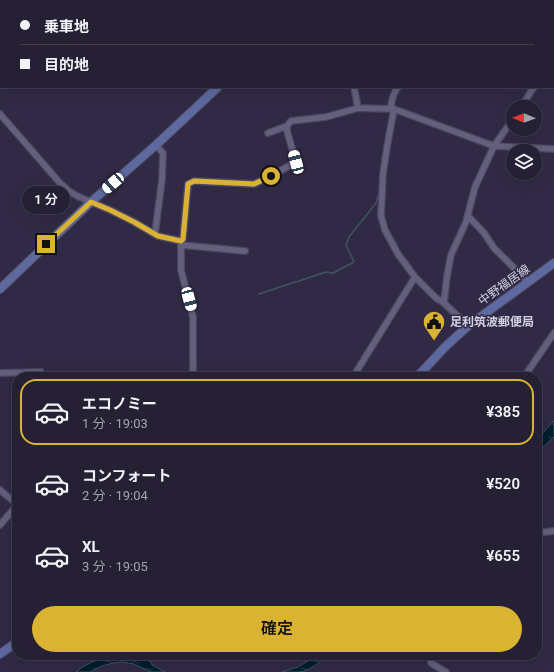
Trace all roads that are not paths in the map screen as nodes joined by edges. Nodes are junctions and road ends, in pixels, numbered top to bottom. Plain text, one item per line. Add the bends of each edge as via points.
1 (217, 88) edge
2 (354, 88) edge
3 (397, 88) edge
4 (533, 88) edge
5 (526, 100) edge
6 (358, 108) junction
7 (392, 109) junction
8 (0, 114) edge
9 (287, 126) junction
10 (506, 129) edge
11 (268, 133) dead end
12 (156, 145) junction
13 (494, 146) junction
14 (554, 149) edge
15 (91, 202) junction
16 (468, 216) junction
17 (155, 234) junction
18 (181, 243) junction
19 (245, 251) dead end
20 (554, 263) edge
21 (415, 277) junction
22 (528, 282) junction
23 (0, 289) edge
24 (444, 303) junction
25 (468, 326) junction
26 (554, 333) edge
27 (193, 372) edge
28 (356, 372) edge
29 (422, 372) edge
30 (527, 372) edge
31 (0, 373) edge
32 (12, 373) edge
33 (0, 490) edge
34 (12, 501) edge
35 (12, 511) edge
36 (0, 524) edge
37 (554, 531) edge
38 (542, 532) edge
39 (12, 646) edge
40 (0, 654) edge
41 (431, 660) edge
42 (446, 672) edge

1 - 12 street
2 - 6 street
3 - 7 street via 391,101
4 - 5 street
6 - 7 street
6 - 9 street via 326,117 291,121
7 - 13 street
7 - 21 street via 383,174 381,216 391,242
8 - 15 street via 64,186
9 - 11 street
9 - 18 street via 296,162 254,184 194,181 188,184
10 - 13 street
12 - 15 street
12 - 17 street via 163,153 163,160
13 - 14 street
13 - 16 street via 475,187
15 - 17 street
15 - 23 street
16 - 22 street via 494,248
16 - 24 street via 451,255
17 - 18 street
18 - 19 street
18 - 27 street via 181,270 193,317
20 - 22 street, 中野福居線
21 - 24 street
21 - 28 street
22 - 25 street, 中野福居線
24 - 25 street
25 - 29 street, 中野福居線
26 - 30 street
31 - 32 street
33 - 34 street
35 - 36 street
37 - 38 street
39 - 40 street
41 - 42 street via 431,663

